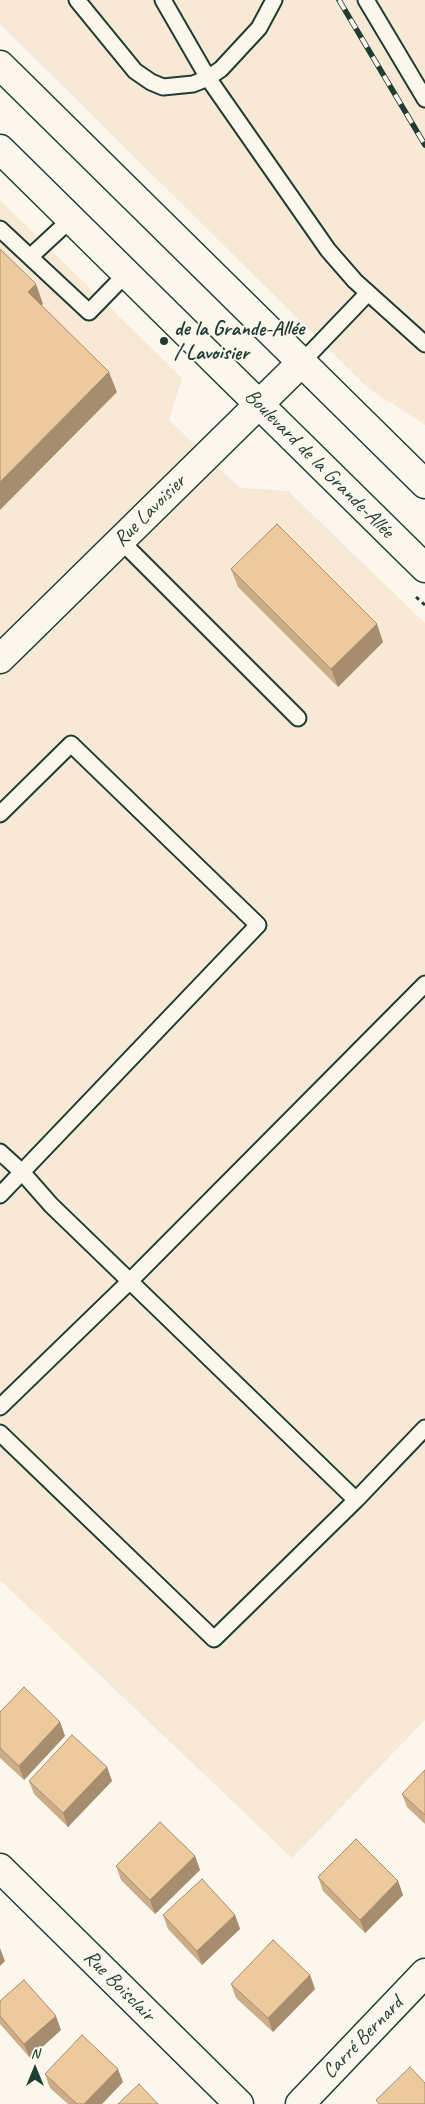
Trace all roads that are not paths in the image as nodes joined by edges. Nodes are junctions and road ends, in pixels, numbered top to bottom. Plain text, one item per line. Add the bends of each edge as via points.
1 (77, 0) edge
2 (163, 0) edge
3 (274, 0) edge
4 (366, 0) edge
5 (0, 65) edge
6 (208, 78) junction
7 (425, 100) edge
8 (0, 149) edge
9 (71, 219) junction
10 (0, 229) edge
11 (30, 257) junction
12 (126, 274) junction
13 (368, 293) junction
14 (425, 344) edge
15 (301, 363) junction
16 (259, 404) junction
17 (425, 484) edge
18 (120, 540) junction
19 (425, 568) edge
20 (0, 660) edge
21 (298, 718) dead end
22 (0, 814) edge
23 (425, 984) edge
24 (0, 1152) edge
25 (22, 1172) junction
26 (0, 1195) edge
27 (130, 1281) junction
28 (0, 1407) edge
29 (425, 1428) edge
30 (0, 1433) edge
31 (356, 1500) junction
32 (0, 1868) edge
33 (425, 1973) edge
34 (239, 2104) edge
35 (300, 2104) edge

1 - 6 lane via 135,71 151,82 163,87 180,87
2 - 6 lane
3 - 6 lane via 259,28 221,69
4 - 7 lane
5 - 15 street
6 - 13 lane via 328,250
8 - 9 street, Boulevard de la Grande-Allée
9 - 11 lane
9 - 12 street, Boulevard de la Grande-Allée
10 - 11 lane
11 - 12 lane via 88,312
12 - 16 street, Boulevard de la Grande-Allée
13 - 14 lane
13 - 15 lane
15 - 16 street, Rue Lavoisier
15 - 17 street
16 - 18 street, Rue Lavoisier
16 - 19 street, Boulevard de la Grande-Allée
18 - 20 street, Rue Lavoisier
18 - 21 lane
22 - 25 lane via 71,744 258,925
23 - 27 lane
24 - 25 lane
25 - 26 lane
25 - 27 lane via 51,1205
27 - 28 lane
27 - 31 lane
29 - 31 lane
30 - 31 lane via 214,1639
32 - 34 street, Rue Boisclair
33 - 35 street, Carré Bernard

